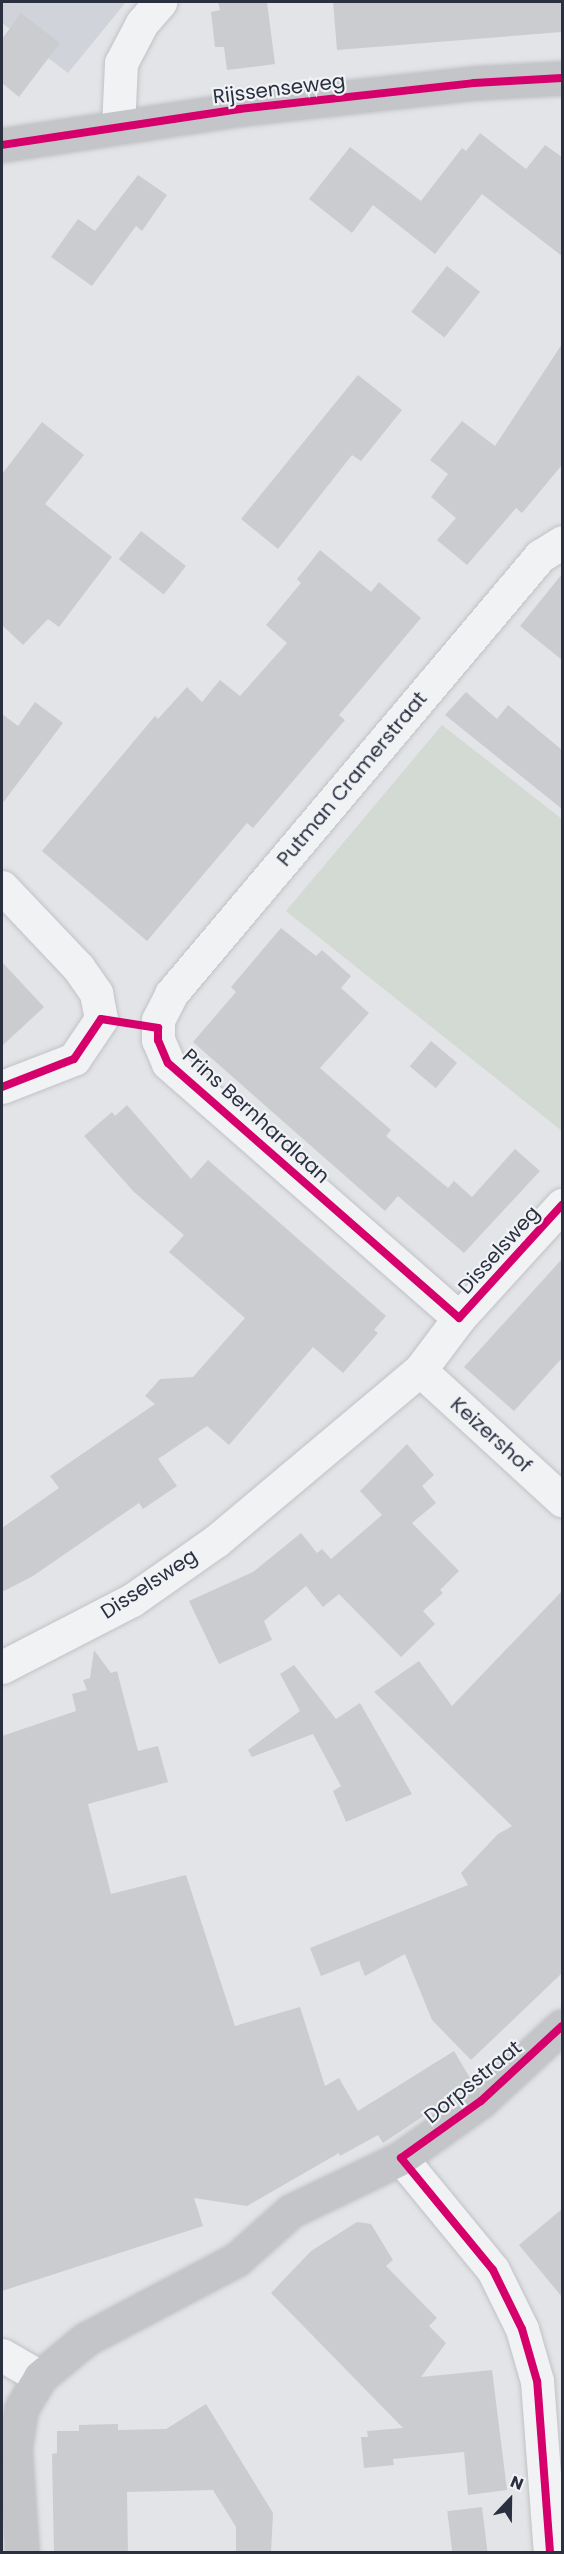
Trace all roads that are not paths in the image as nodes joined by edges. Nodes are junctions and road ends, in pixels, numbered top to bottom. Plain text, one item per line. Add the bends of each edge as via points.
1 (160, 2) edge
2 (562, 78) edge
3 (118, 127) junction
4 (2, 145) edge
5 (562, 542) edge
6 (2, 887) edge
7 (158, 1028) joint
8 (2, 1087) edge
9 (562, 1204) edge
10 (459, 1318) junction
11 (420, 1370) junction
12 (562, 1500) edge
13 (2, 1667) edge
14 (562, 2026) edge
15 (401, 2158) junction
16 (2, 2355) edge
17 (40, 2377) junction
18 (21, 2553) edge
19 (550, 2553) edge

1 - 3 street via 142,23 121,63
2 - 3 main road, Rijssenseweg via 251,108
3 - 4 main road, Rijssenseweg
5 - 7 street, Putman Cramerstraat via 540,556 171,994
6 - 8 street via 78,967 96,993 101,1018 74,1059
7 - 10 street, Prins Bernhardlaan via 158,1040 168,1062
9 - 10 street, Disselsweg
10 - 11 street, Disselsweg
11 - 12 street, Keizershof
11 - 13 street, Disselsweg via 132,1600
14 - 15 main road, Dorpsstraat via 481,2101
15 - 17 main road, Dorpsstraat via 291,2211 236,2260 86,2339
15 - 19 street via 493,2270 522,2329 537,2382
16 - 17 street
17 - 18 main road, Dorpsstraat via 21,2409 15,2448

